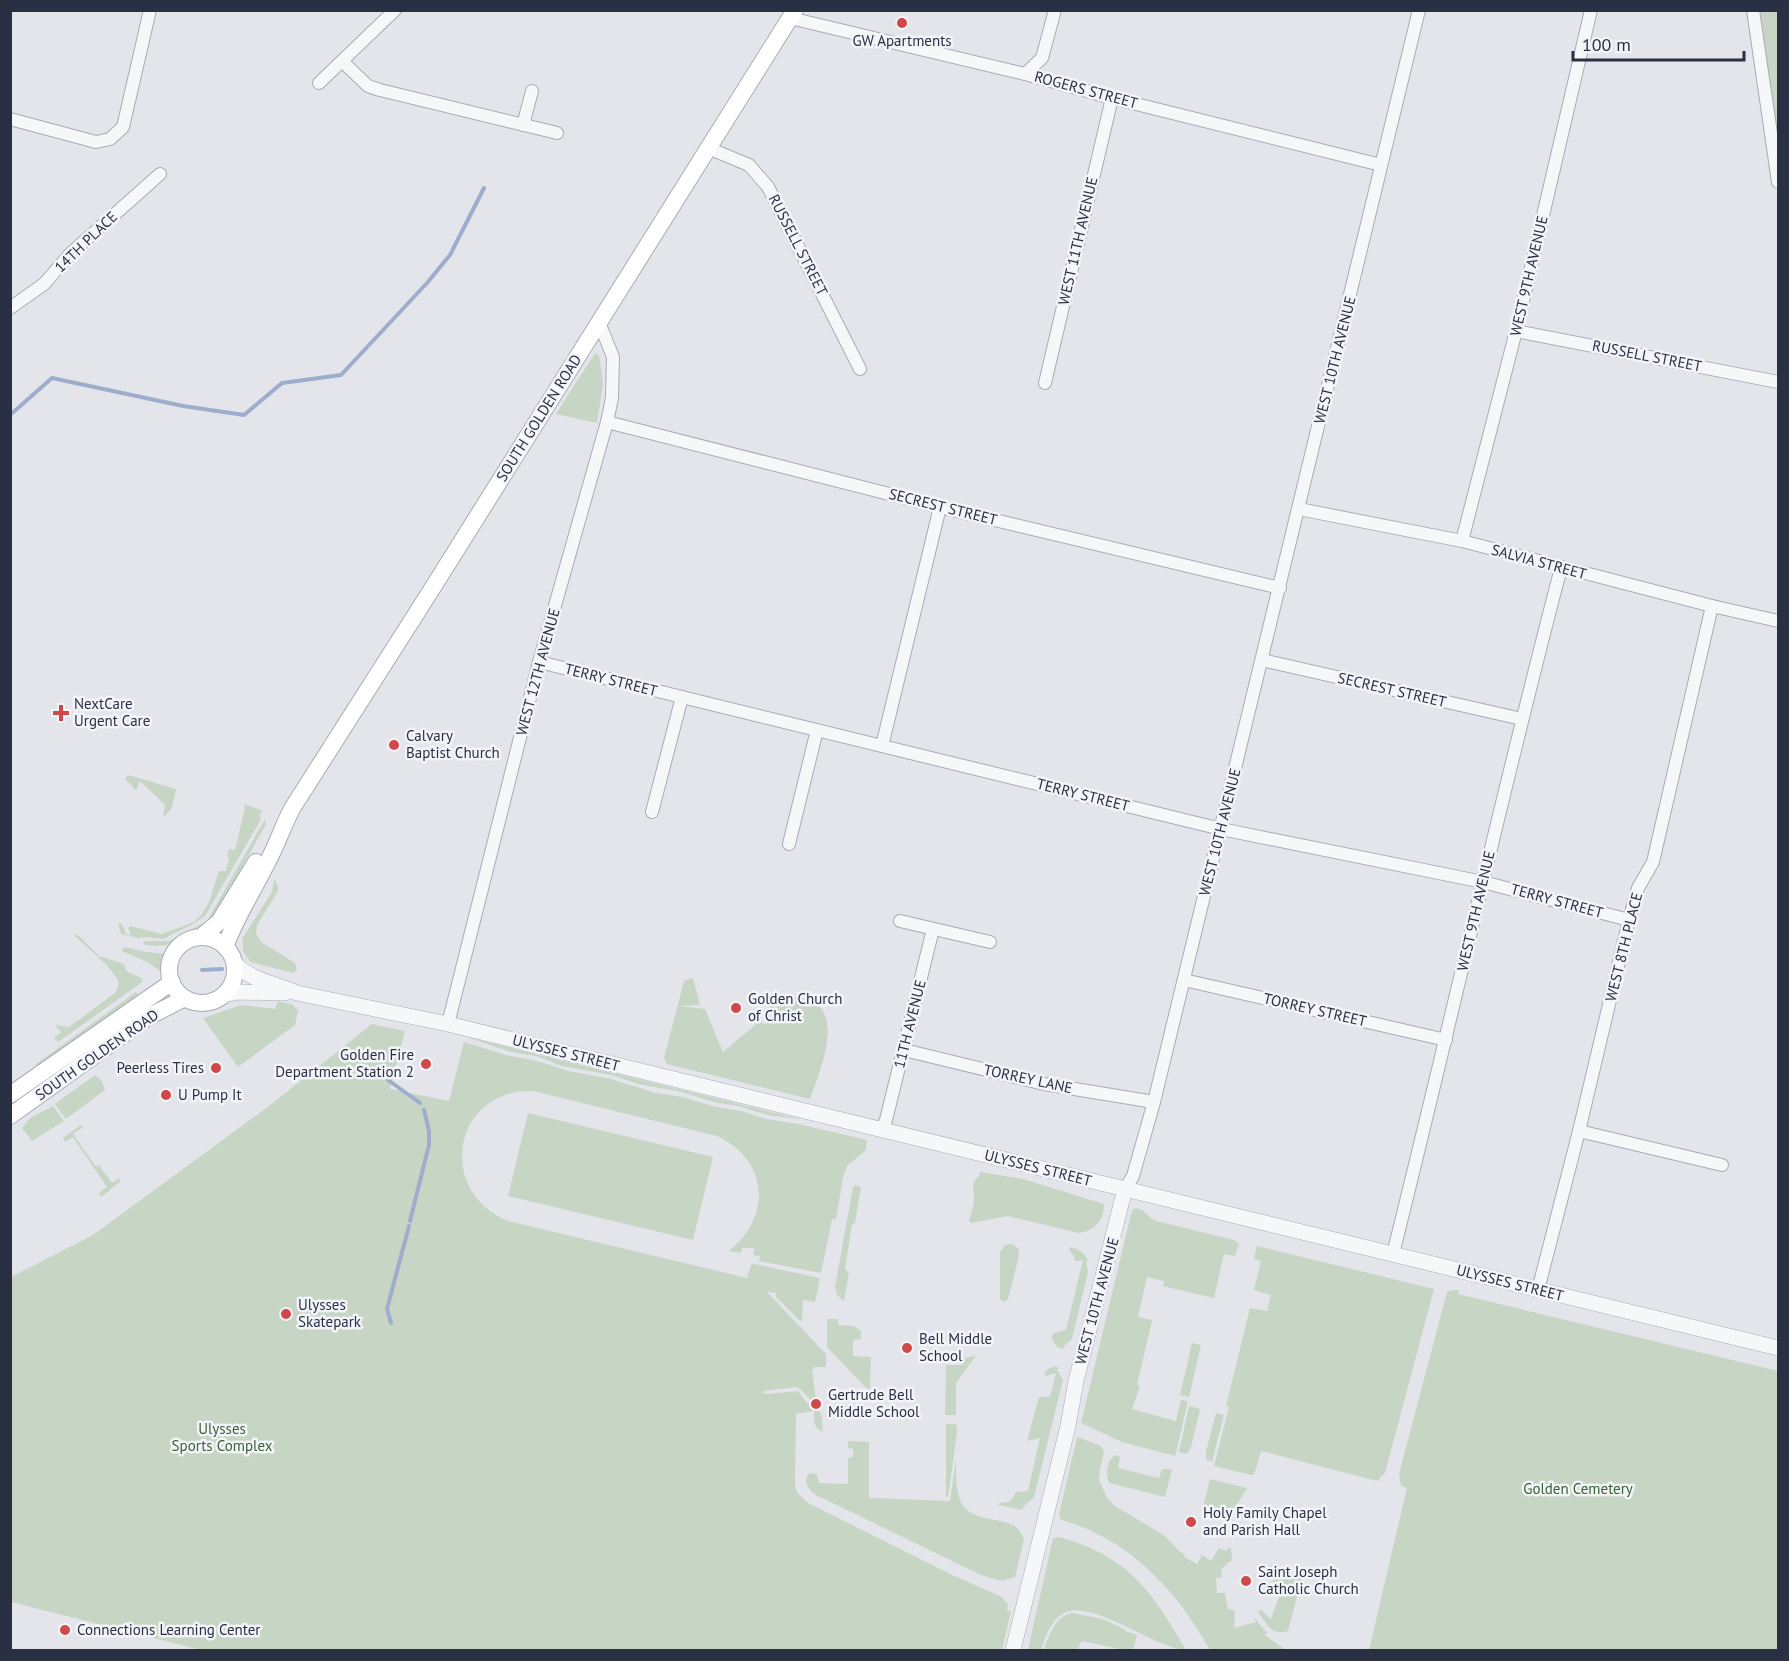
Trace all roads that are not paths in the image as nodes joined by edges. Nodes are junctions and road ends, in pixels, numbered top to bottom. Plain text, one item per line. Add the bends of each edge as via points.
1 (150, 10) edge
2 (395, 10) edge
3 (1055, 10) edge
4 (1419, 10) edge
5 (1591, 10) edge
6 (1753, 10) edge
7 (792, 14) edge
8 (342, 61) junction
9 (1025, 74) junction
10 (319, 83) dead end
11 (532, 91) dead end
12 (1112, 98) junction
13 (10, 119) edge
14 (523, 125) junction
15 (556, 133) dead end
16 (708, 147) junction
17 (1381, 165) junction
18 (160, 174) dead end
19 (1779, 182) edge
20 (10, 308) edge
21 (599, 322) junction
22 (1516, 331) junction
23 (860, 369) dead end
24 (1779, 382) edge
25 (1045, 383) dead end
26 (607, 422) junction
27 (940, 507) junction
28 (1299, 509) junction
29 (1462, 541) junction
30 (1561, 568) junction
31 (1280, 588) junction
32 (1712, 606) junction
33 (1779, 621) edge
34 (1262, 660) junction
35 (539, 662) junction
36 (682, 697) junction
37 (1522, 719) junction
38 (817, 730) junction
39 (882, 746) junction
40 (652, 812) dead end
41 (283, 825) junction
42 (1221, 829) junction
43 (789, 844) dead end
44 (1483, 882) junction
45 (1629, 920) junction
46 (900, 921) dead end
47 (933, 929) junction
48 (201, 937) junction
49 (990, 942) dead end
50 (225, 947) junction
51 (234, 963) junction
52 (1184, 980) junction
53 (171, 982) junction
54 (297, 993) junction
55 (223, 995) junction
56 (185, 998) junction
57 (448, 1024) junction
58 (1446, 1040) junction
59 (904, 1050) junction
60 (10, 1095) edge
61 (1154, 1102) junction
62 (10, 1116) edge
63 (882, 1125) junction
64 (1579, 1131) junction
65 (1722, 1166) dead end
66 (1125, 1189) junction
67 (1392, 1254) junction
68 (1538, 1290) junction
69 (1779, 1347) edge
70 (1013, 1650) edge

1 - 13 street via 123,127 110,139 96,142
2 - 8 street
3 - 9 street via 1042,58
4 - 17 street, WEST 10TH AVENUE
5 - 22 street, WEST 9TH AVENUE
6 - 19 street
7 - 9 street, ROGERS STREET
7 - 16 main road, SOUTH GOLDEN ROAD
8 - 10 street
8 - 14 street via 368,86
9 - 12 street, ROGERS STREET
11 - 14 street
12 - 17 street, ROGERS STREET
12 - 25 street, WEST 11TH AVENUE
14 - 15 street
16 - 21 main road, SOUTH GOLDEN ROAD
16 - 23 street, RUSSELL STREET via 749,165 768,187
17 - 28 street, WEST 10TH AVENUE
18 - 20 street, 14TH PLACE via 70,254 44,284
21 - 26 street, WEST 12TH AVENUE via 613,357
21 - 41 main road, SOUTH GOLDEN ROAD
22 - 24 street, RUSSELL STREET
22 - 29 street, WEST 9TH AVENUE
26 - 27 street, SECREST STREET
26 - 35 street, WEST 12TH AVENUE
27 - 31 street, SECREST STREET
27 - 39 street
28 - 29 street, SALVIA STREET
28 - 31 street, WEST 10TH AVENUE
29 - 30 street, SALVIA STREET
30 - 32 street, SALVIA STREET
30 - 37 street, WEST 9TH AVENUE
31 - 34 street, WEST 10TH AVENUE
32 - 33 street, SALVIA STREET
32 - 45 street, WEST 8TH PLACE via 1653,862 1638,888
34 - 37 street, SECREST STREET
34 - 42 street, WEST 10TH AVENUE
35 - 36 street, TERRY STREET
35 - 57 street, WEST 12TH AVENUE
36 - 38 street, TERRY STREET
36 - 40 street
37 - 44 street, WEST 9TH AVENUE
38 - 39 street, TERRY STREET
38 - 43 street
39 - 42 street, TERRY STREET
41 - 48 main road, SOUTH GOLDEN ROAD via 219,922
41 - 50 main road, SOUTH GOLDEN ROAD
42 - 44 street, TERRY STREET
42 - 52 street, WEST 10TH AVENUE
44 - 45 street, TERRY STREET
44 - 58 street, WEST 9TH AVENUE
45 - 64 street, WEST 8TH PLACE
46 - 47 street
47 - 49 street
47 - 59 street, 11TH AVENUE
48 - 50 main road via 214,939
48 - 53 main road via 178,947 172,957
50 - 51 main road
51 - 54 street, ULYSSES STREET via 256,979
51 - 55 main road via 233,980
52 - 58 street, TORREY STREET
52 - 61 street, WEST 10TH AVENUE
53 - 56 main road
53 - 60 main road, SOUTH GOLDEN ROAD
54 - 55 street, ULYSSES STREET
54 - 57 street, ULYSSES STREET
55 - 56 main road via 199,1003
56 - 62 main road, SOUTH GOLDEN ROAD via 148,1017
57 - 63 street, ULYSSES STREET
58 - 67 street, WEST 9TH AVENUE
59 - 61 street, TORREY LANE via 1044,1084
59 - 63 street, 11TH AVENUE
61 - 66 street, WEST 10TH AVENUE via 1133,1176
63 - 66 street, ULYSSES STREET
64 - 65 street
64 - 68 street, WEST 8TH PLACE
66 - 67 street, ULYSSES STREET
66 - 70 street, WEST 10TH AVENUE
67 - 68 street, ULYSSES STREET
68 - 69 street, ULYSSES STREET

